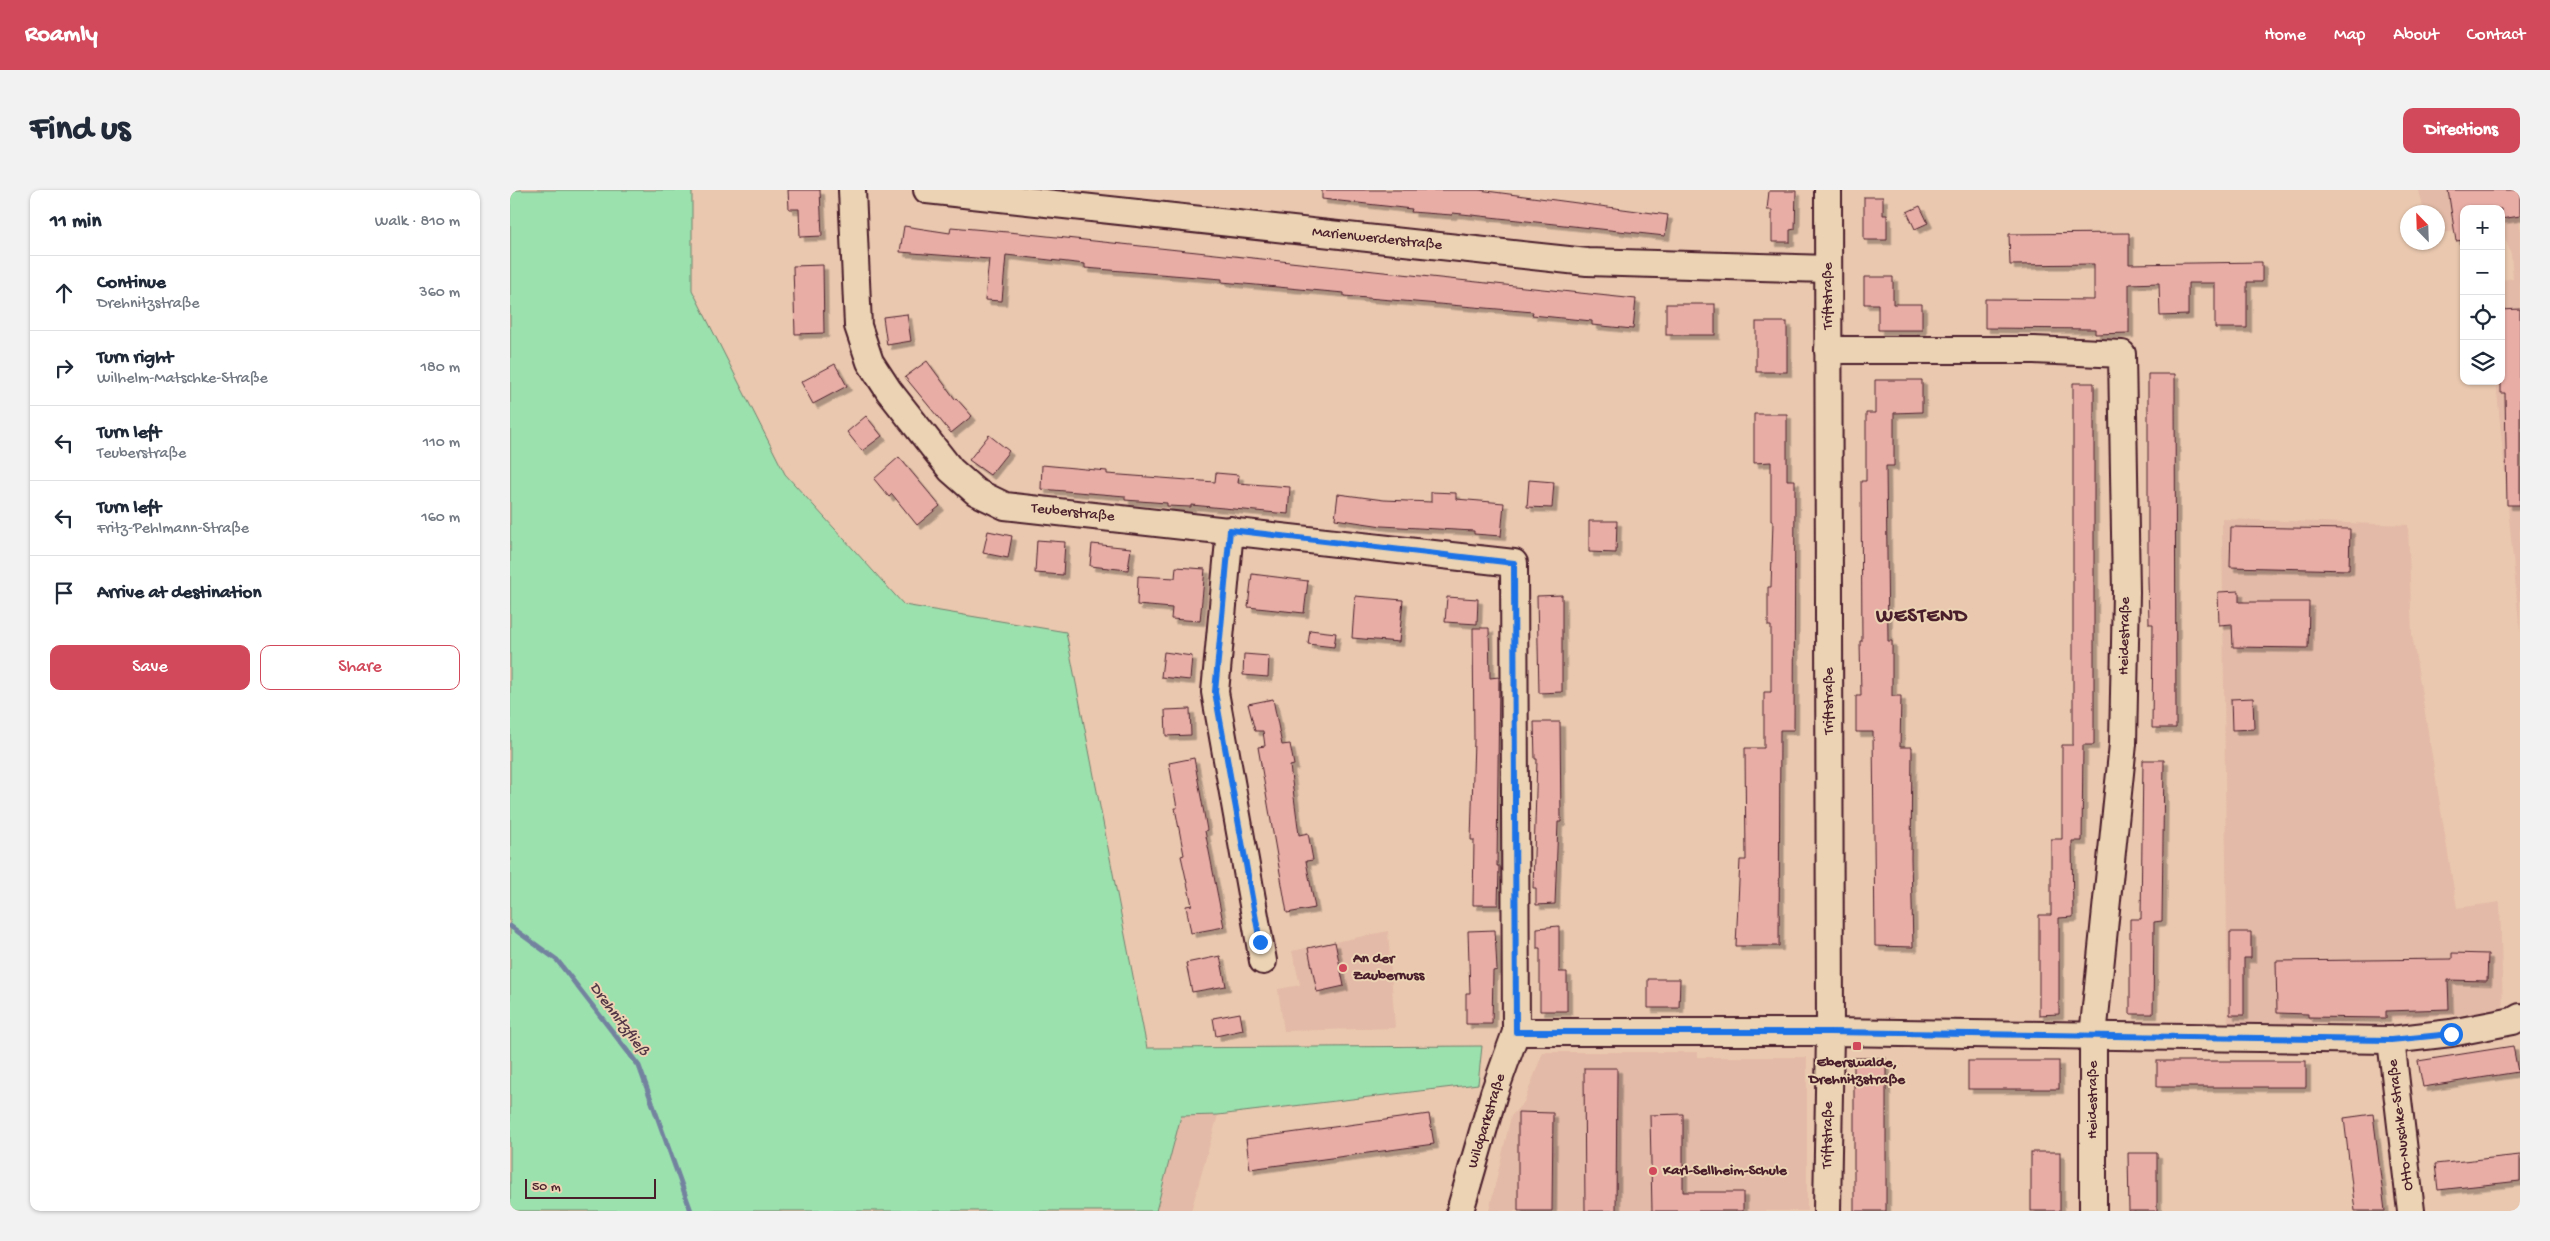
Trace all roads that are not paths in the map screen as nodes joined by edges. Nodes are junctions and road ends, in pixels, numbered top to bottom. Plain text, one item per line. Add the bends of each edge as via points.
1 (852, 190) edge
2 (927, 190) edge
3 (1828, 190) edge
4 (1828, 269) junction
5 (1828, 350) junction
6 (1230, 530) junction
7 (1264, 961) dead end
8 (2520, 1017) edge
9 (1516, 1032) junction
10 (1830, 1032) junction
11 (2093, 1036) junction
12 (2391, 1040) junction
13 (1460, 1211) edge
14 (1827, 1211) edge
15 (2093, 1211) edge
16 (2411, 1211) edge

1 - 6 street, Teuberstraße via 858,326 870,362 889,391 957,475 976,492 1005,506
2 - 4 street, Marienwerderstraße via 1587,262
3 - 4 street, Triftstraße
4 - 5 street, Triftstraße
5 - 10 street, Triftstraße
5 - 11 street, Heidestraße via 2034,350 2122,354 2126,592 2123,744
6 - 7 street via 1215,692
6 - 9 street, Teuberstraße via 1514,563
8 - 12 street via 2451,1034
9 - 10 street
9 - 13 street, Wildparkstraße via 1494,1093
10 - 11 street
10 - 14 street, Triftstraße
11 - 12 street
11 - 15 street, Heidestraße
12 - 16 street, Otto-Nuschke-Straße

